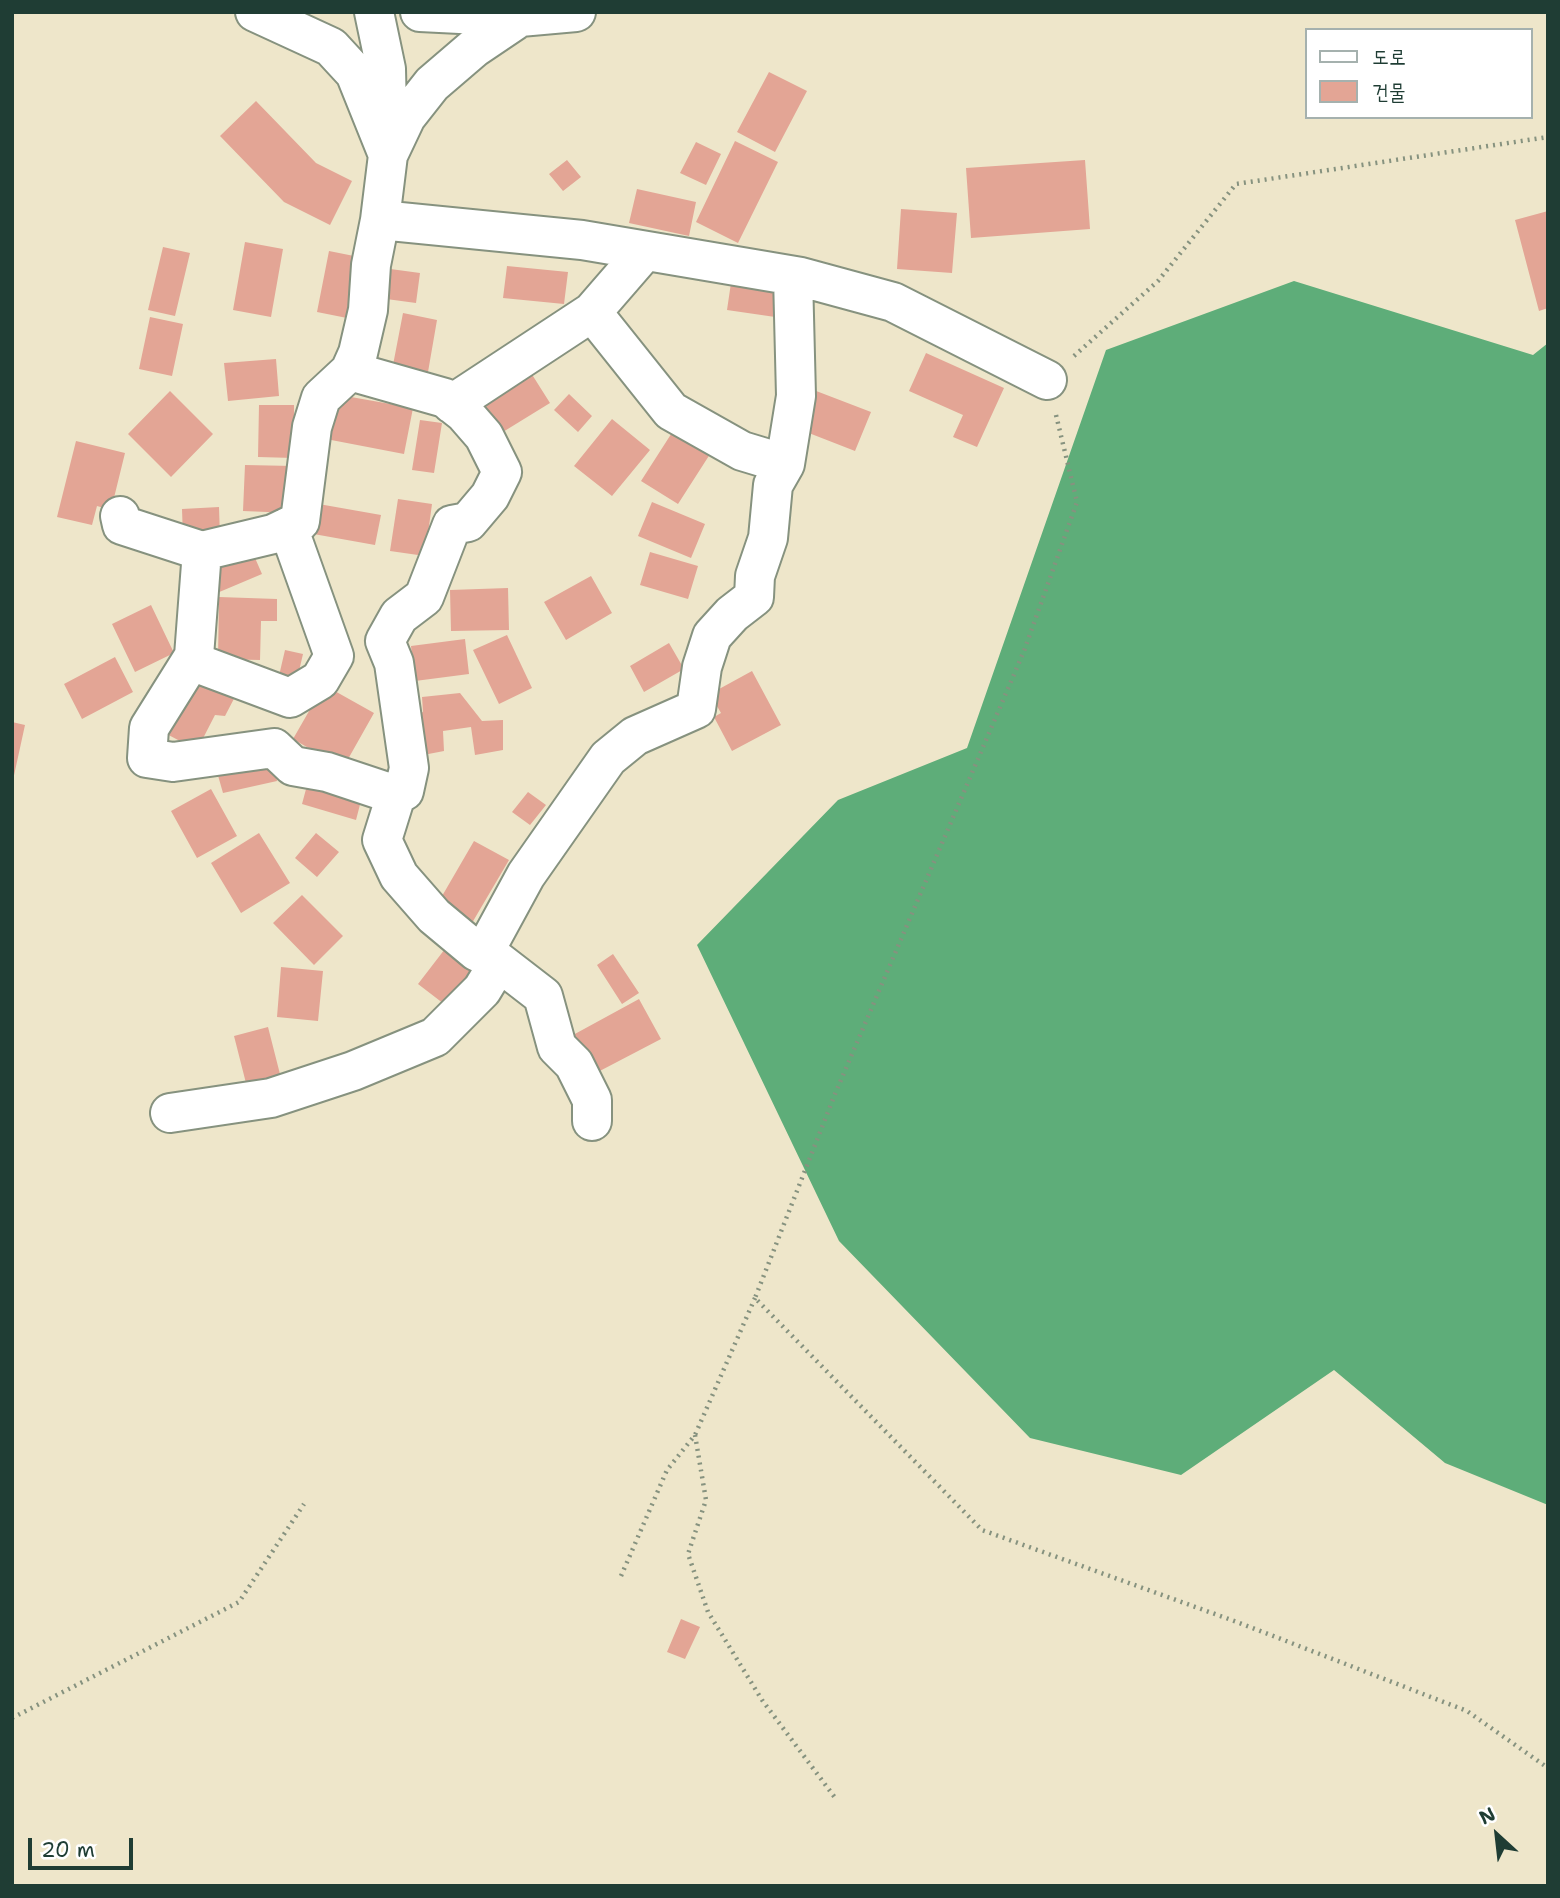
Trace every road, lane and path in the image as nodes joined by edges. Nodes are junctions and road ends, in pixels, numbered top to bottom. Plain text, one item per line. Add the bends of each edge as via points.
1 (255, 12) edge
2 (374, 12) edge
3 (421, 12) edge
4 (576, 12) edge
5 (514, 15) edge
6 (1548, 137) edge
7 (388, 155) junction
8 (380, 220) junction
9 (644, 253) junction
10 (793, 276) junction
11 (592, 312) junction
12 (350, 371) junction
13 (1048, 380) junction
14 (452, 404) junction
15 (785, 464) junction
16 (120, 516) dead end
17 (288, 527) junction
18 (202, 551) junction
19 (385, 640) junction
20 (334, 656) junction
21 (191, 661) junction
22 (396, 795) junction
23 (491, 958) junction
24 (170, 1113) dead end
25 (592, 1121) dead end
26 (755, 1298) junction
27 (695, 1435) junction
28 (304, 1504) dead end
29 (621, 1576) dead end
30 (12, 1718) edge
31 (1548, 1768) edge
32 (836, 1799) dead end

1 - 7 street via 319,41 355,73
2 - 7 street via 386,69
3 - 5 street
4 - 5 street
5 - 7 street via 432,84 406,117
6 - 13 path via 1236,184 1158,281
7 - 8 street
8 - 9 street via 582,240
8 - 12 street via 368,310
9 - 10 street
9 - 11 street
10 - 13 street via 893,302
10 - 15 street via 796,397
11 - 14 street
11 - 15 street via 671,411 742,452
12 - 14 street via 445,398
12 - 17 street via 321,398 312,427 300,521
13 - 26 path via 1077,502 1024,651 835,1094
14 - 19 street via 484,436 502,472 468,522 452,525 424,597 399,616
15 - 23 street via 773,485 768,538 755,576 754,597 712,636 696,709 635,736 608,758 526,875
16 - 18 street via 122,525
17 - 18 street
17 - 20 street
18 - 21 street
19 - 20 street
19 - 22 street via 394,663 409,768 404,791
20 - 21 street via 320,680 290,698
21 - 22 street via 149,728 147,758 173,762 274,748 293,766
22 - 23 street via 383,840 399,876 434,916
23 - 24 street via 482,990 435,1037 271,1098
23 - 25 street via 543,996 557,1047 574,1064 592,1100
26 - 27 path
26 - 31 path via 982,1531 1467,1711
27 - 29 path via 667,1470
27 - 32 path via 706,1500 688,1554 708,1612 762,1700
28 - 30 path via 239,1602

